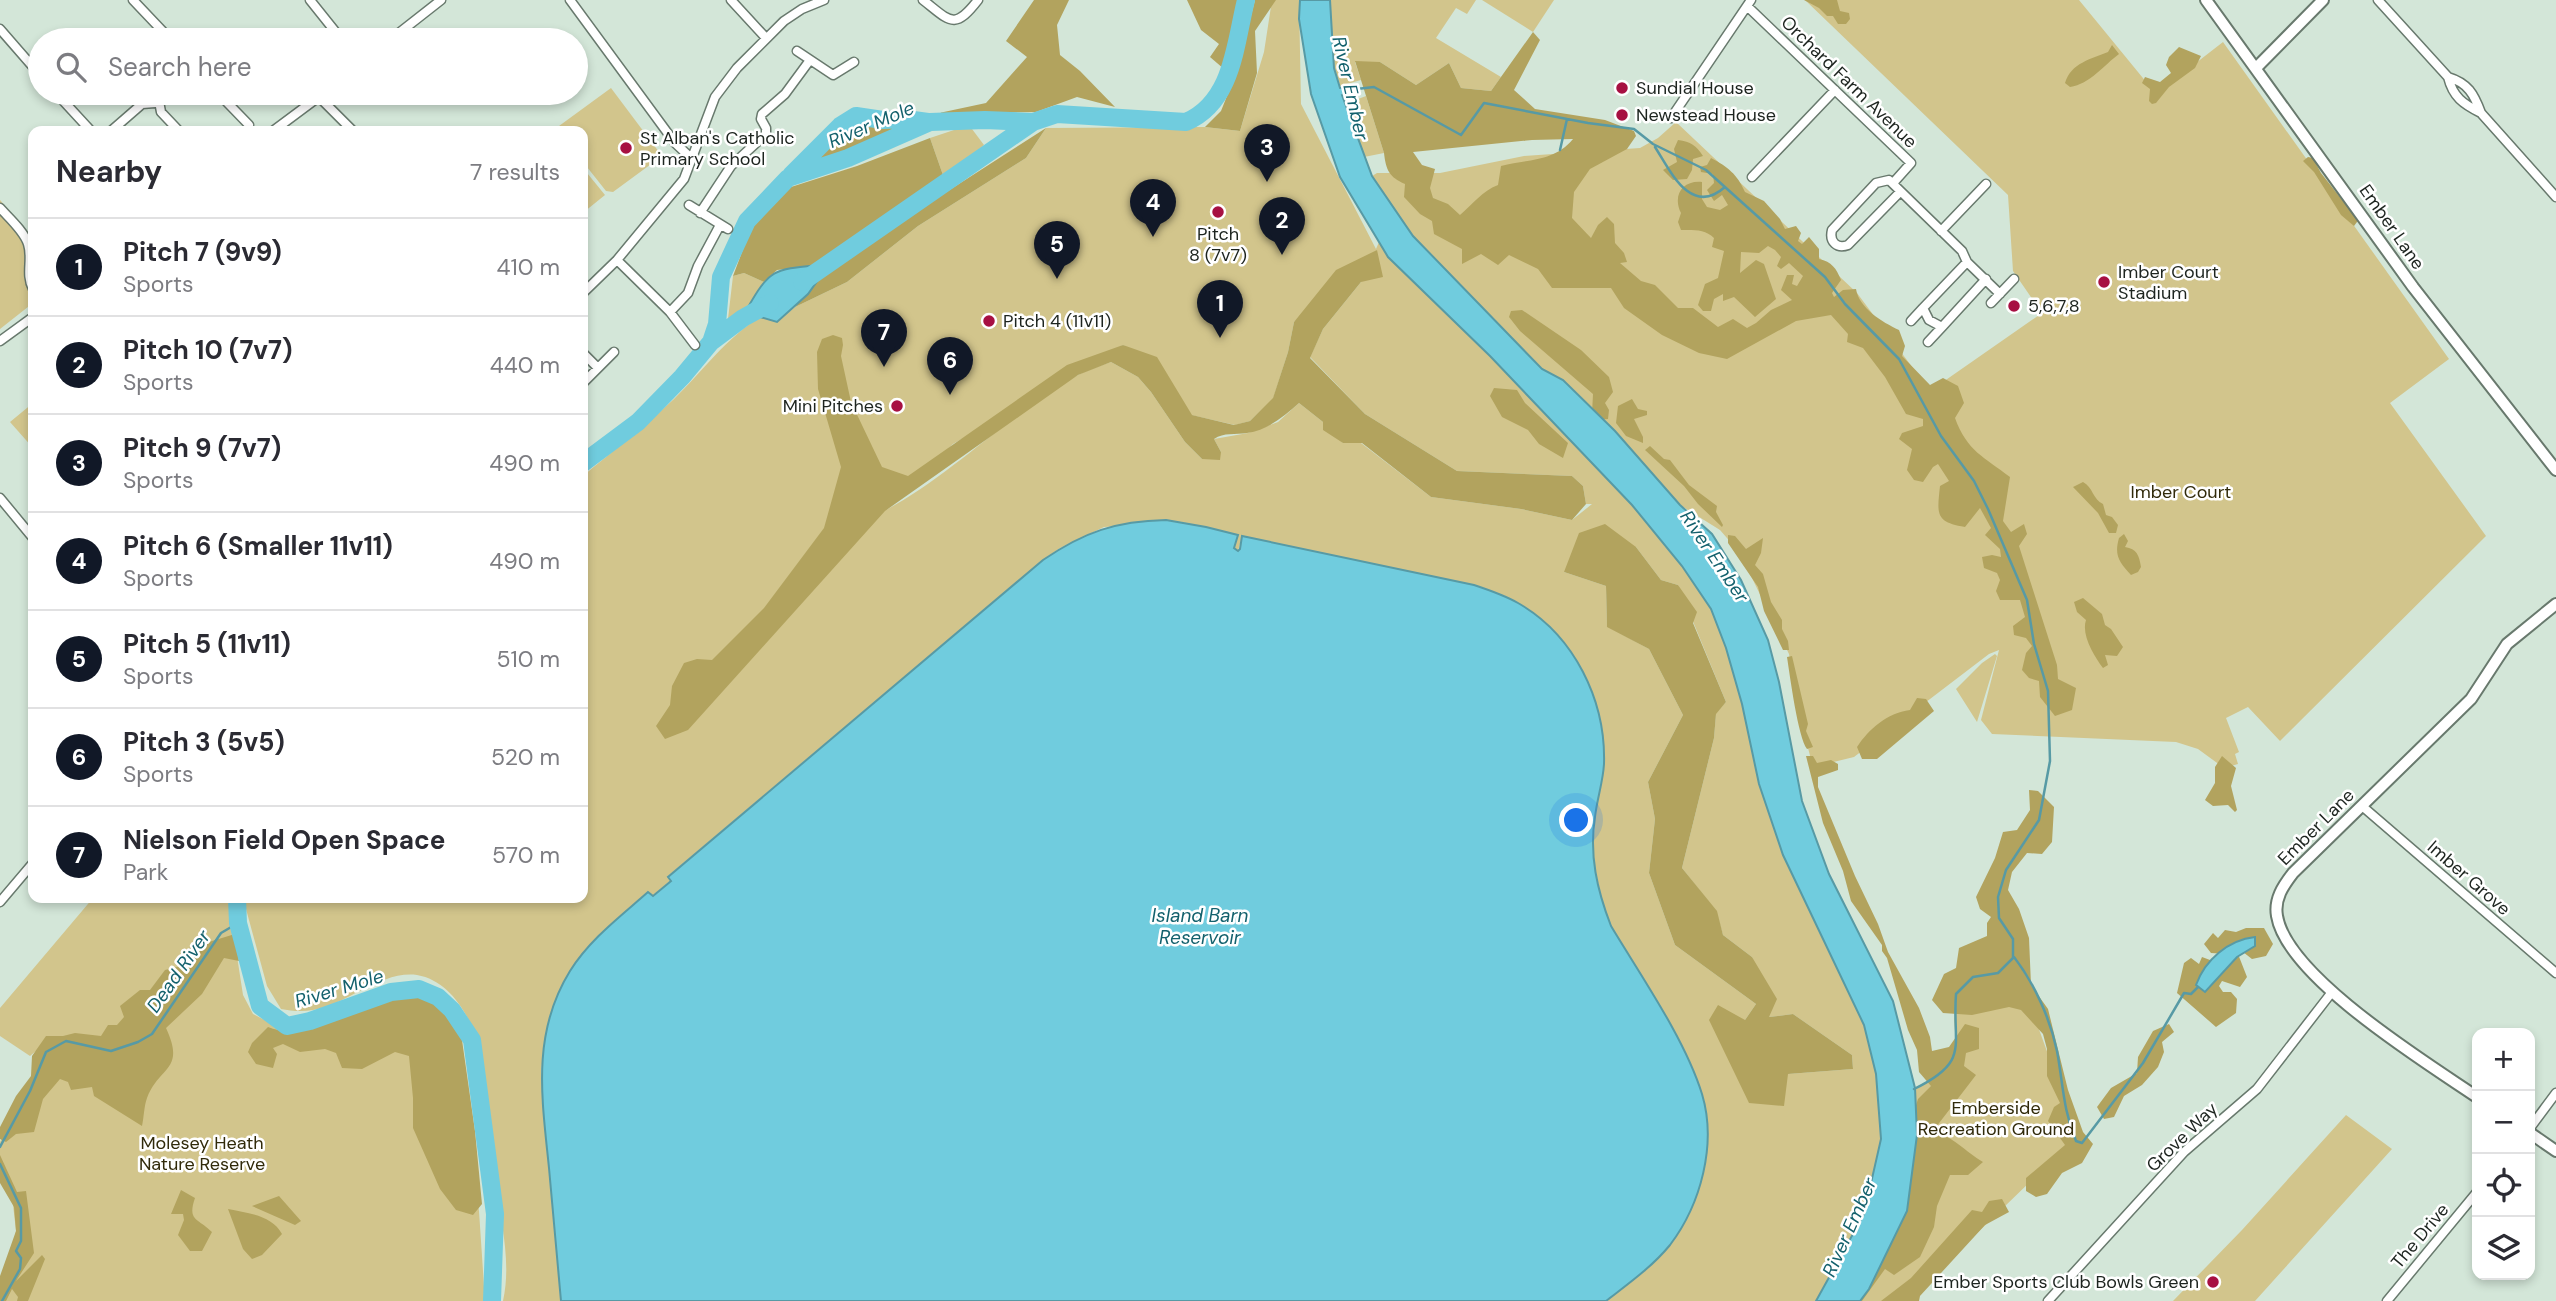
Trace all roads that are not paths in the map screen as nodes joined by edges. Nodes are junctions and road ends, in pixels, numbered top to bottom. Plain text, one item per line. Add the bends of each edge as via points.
1 (133, 0) edge
2 (310, 0) edge
3 (441, 0) edge
4 (570, 0) edge
5 (731, 0) edge
6 (824, 0) edge
7 (923, 0) edge
8 (978, 0) edge
9 (2206, 0) edge
10 (2323, 0) edge
11 (2378, 0) edge
12 (1749, 3) edge
13 (160, 28) edge
14 (332, 28) edge
15 (405, 28) edge
16 (0, 29) edge
17 (766, 37) junction
18 (797, 51) dead end
19 (810, 60) junction
20 (28, 61) edge
21 (854, 62) dead end
22 (2257, 67) junction
23 (2448, 77) junction
24 (1835, 90) junction
25 (67, 105) edge
26 (141, 105) edge
27 (160, 105) edge
28 (230, 105) edge
29 (308, 105) edge
30 (331, 105) edge
31 (2480, 113) junction
32 (1671, 118) dead end
33 (249, 125) dead end
34 (86, 126) edge
35 (117, 126) edge
36 (174, 126) edge
37 (280, 126) edge
38 (349, 126) edge
39 (690, 157) junction
40 (1752, 177) dead end
41 (1894, 182) junction
42 (1986, 184) dead end
43 (1900, 192) junction
44 (2556, 197) edge
45 (689, 205) dead end
46 (0, 208) edge
47 (700, 212) junction
48 (1941, 231) junction
49 (28, 244) edge
50 (617, 260) junction
51 (1967, 262) junction
52 (1986, 279) junction
53 (2014, 279) dead end
54 (588, 288) edge
55 (2000, 293) junction
56 (1991, 303) dead end
57 (1923, 308) junction
58 (670, 312) junction
59 (28, 321) edge
60 (1911, 321) dead end
61 (1942, 327) junction
62 (0, 341) edge
63 (1928, 342) dead end
64 (695, 345) dead end
65 (614, 352) dead end
66 (588, 358) edge
67 (598, 368) junction
68 (588, 378) edge
69 (2556, 470) edge
70 (0, 498) edge
71 (28, 532) edge
72 (2556, 604) edge
73 (2362, 806) junction
74 (28, 869) edge
75 (0, 902) edge
76 (2556, 973) edge
77 (2332, 992) junction
78 (2556, 1093) edge
79 (2472, 1094) edge
80 (2535, 1123) edge
81 (2535, 1134) edge
82 (2556, 1152) edge
83 (2472, 1198) edge
84 (2048, 1301) edge
85 (2387, 1301) edge

1 - 13 street
2 - 14 street
3 - 15 street
4 - 39 street
5 - 17 street
6 - 17 street via 802,9
7 - 8 street via 956,20 965,17
9 - 22 main road, Ember Lane
10 - 22 main road
11 - 23 street
12 - 24 street, Orchard Farm Avenue
12 - 32 street
16 - 20 street
17 - 39 street via 715,97
18 - 19 street
19 - 21 street via 833,75
19 - 47 street via 785,94 762,114 766,134 731,166
22 - 69 main road, Ember Lane via 2413,287
23 - 31 street via 2459,100
23 - 31 street via 2470,88
24 - 40 street
24 - 41 street, Orchard Farm Avenue via 1911,163
25 - 34 street
26 - 35 street
27 - 36 street
28 - 33 street
29 - 37 street
30 - 38 street
31 - 44 street
39 - 50 street via 684,179
41 - 43 street
41 - 43 street via 1876,183 1832,230 1834,243 1848,245
42 - 48 street
43 - 48 street
45 - 47 street
46 - 49 street
47 - 58 street via 724,227 698,266 688,293
48 - 51 street
50 - 54 street
50 - 58 street
51 - 52 street
51 - 57 street
52 - 55 street
52 - 61 street
53 - 55 street
55 - 56 street
57 - 60 street
57 - 61 street via 1929,320
58 - 64 street
59 - 62 street
61 - 63 street
65 - 67 street
66 - 67 street
67 - 68 street
70 - 71 street
72 - 73 main road, Ember Lane via 2507,644 2471,699
73 - 76 street, Imber Grove
73 - 77 main road, Ember Lane via 2286,883 2276,908 2288,943
74 - 75 street
77 - 79 main road, Ember Lane
77 - 84 street, Grove Way via 2257,1089 2185,1152
78 - 80 street
81 - 82 main road
83 - 85 street, The Drive

